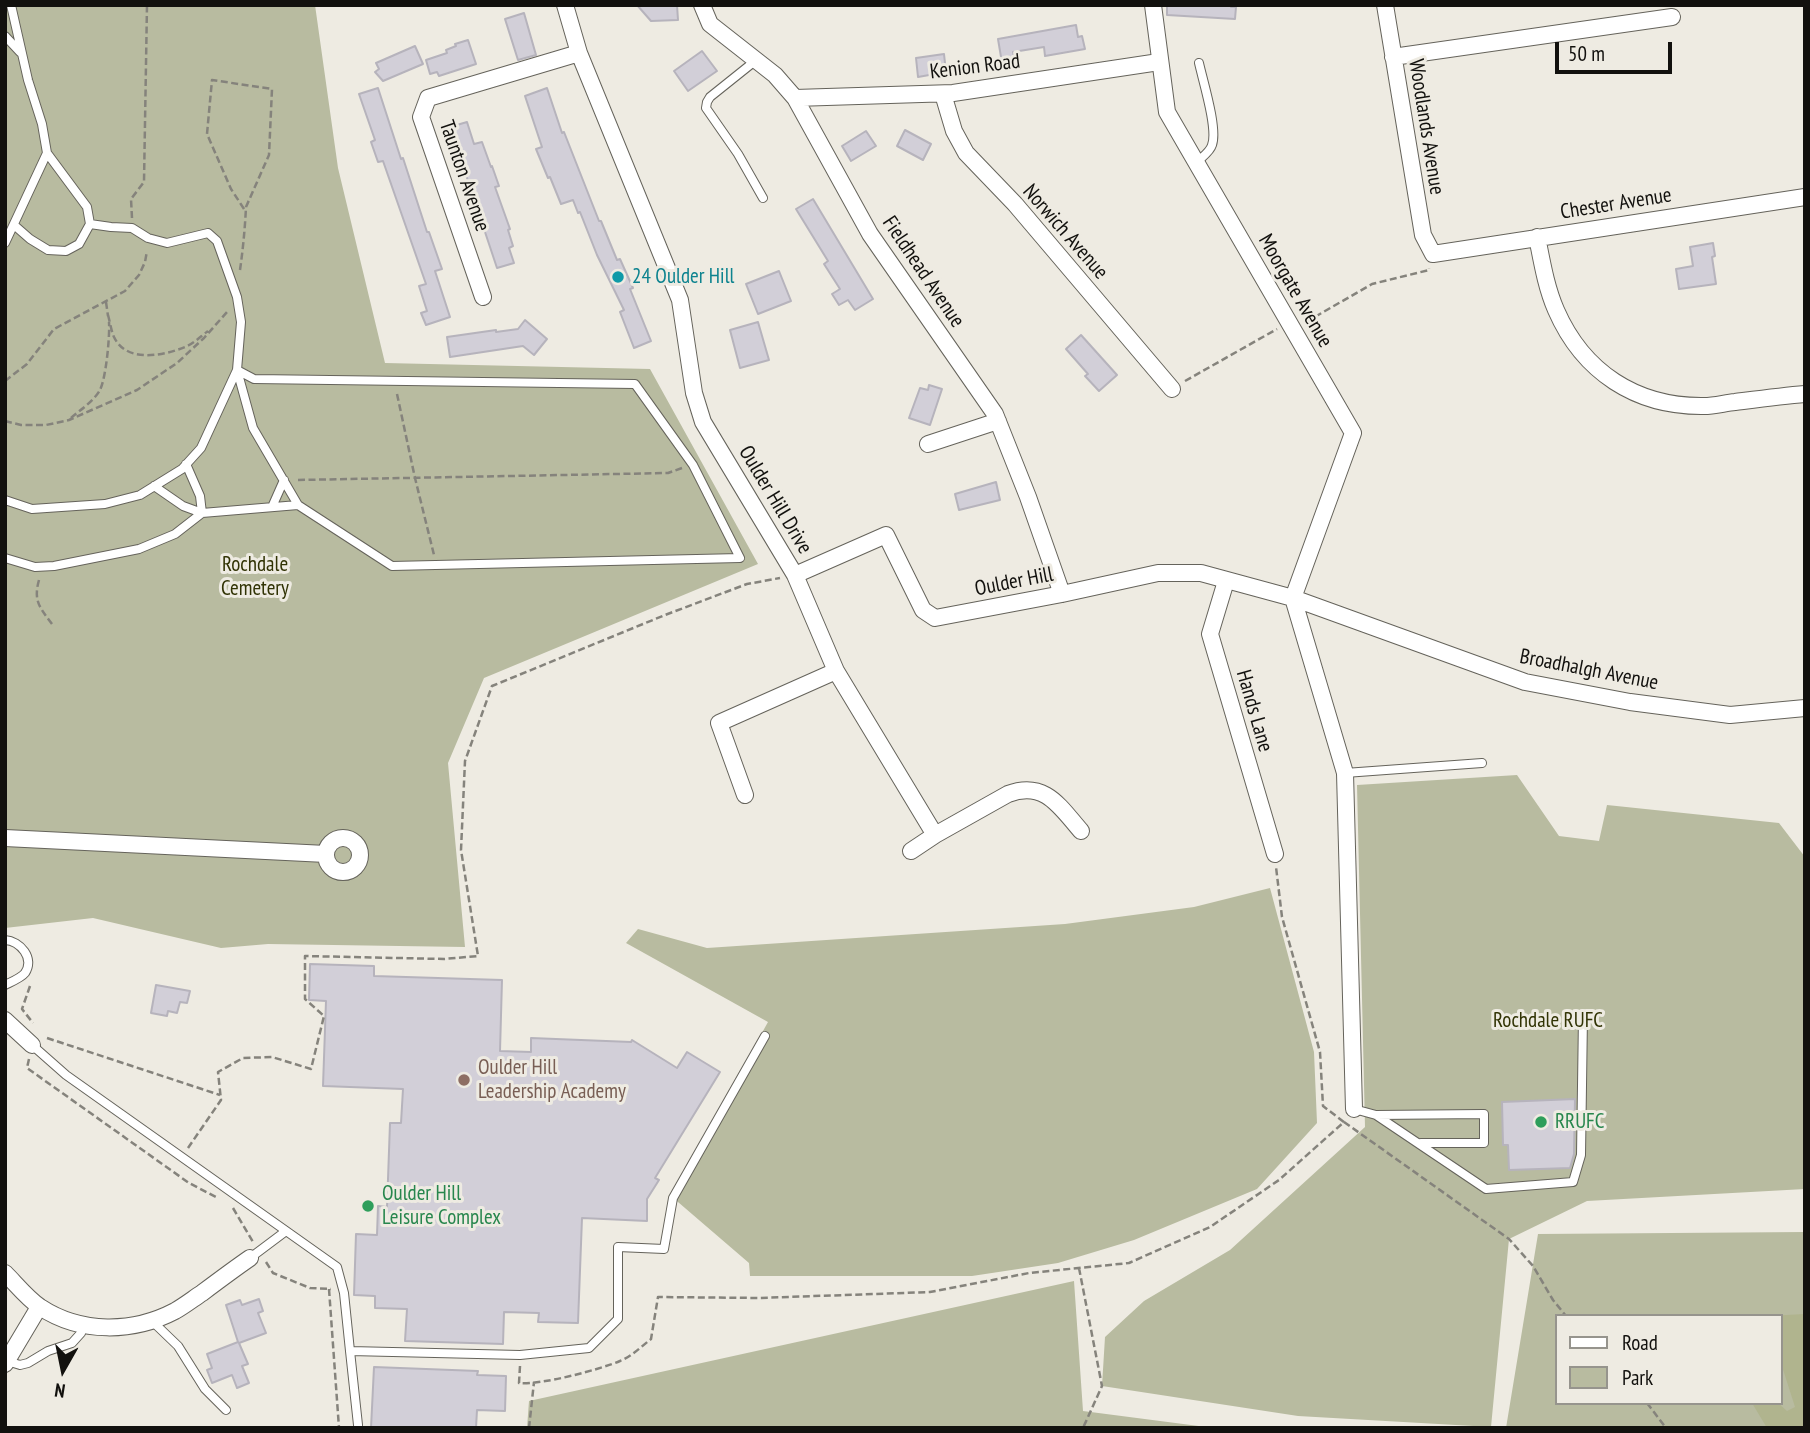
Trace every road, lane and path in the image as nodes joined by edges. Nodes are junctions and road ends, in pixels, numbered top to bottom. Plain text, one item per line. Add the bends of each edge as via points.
1 (10, 5) edge
2 (147, 5) edge
3 (565, 5) edge
4 (702, 5) edge
5 (1153, 5) edge
6 (1385, 5) edge
7 (1672, 17) dead end
8 (5, 36) edge
9 (579, 53) junction
10 (22, 55) junction
11 (1393, 57) junction
12 (755, 61) junction
13 (1159, 62) junction
14 (1199, 63) dead end
15 (943, 94) junction
16 (795, 99) junction
17 (47, 153) junction
18 (1197, 162) junction
19 (1805, 197) edge
20 (763, 198) dead end
21 (246, 212) junction
22 (90, 224) junction
23 (14, 225) junction
24 (132, 228) junction
25 (1537, 237) junction
26 (148, 239) junction
27 (5, 243) edge
28 (1433, 254) junction
29 (237, 297) junction
30 (483, 298) dead end
31 (105, 301) junction
32 (108, 315) junction
33 (216, 325) junction
34 (1291, 326) junction
35 (237, 370) junction
36 (5, 381) edge
37 (394, 381) junction
38 (1172, 388) joint
39 (1805, 394) edge
40 (69, 420) junction
41 (5, 421) edge
42 (998, 421) junction
43 (928, 444) dead end
44 (187, 464) junction
45 (693, 465) junction
46 (415, 478) junction
47 (284, 481) junction
48 (154, 486) junction
49 (5, 500) edge
50 (298, 505) junction
51 (272, 507) junction
52 (202, 513) junction
53 (5, 558) edge
54 (437, 565) junction
55 (42, 566) junction
56 (795, 575) junction
57 (1226, 581) junction
58 (1062, 594) junction
59 (1293, 598) junction
60 (52, 624) dead end
61 (836, 671) junction
62 (1805, 708) edge
63 (1482, 763) dead end
64 (1345, 773) junction
65 (745, 795) dead end
66 (1081, 831) dead end
67 (935, 835) junction
68 (5, 838) edge
69 (911, 851) dead end
70 (326, 854) dead end
71 (1275, 854) joint
72 (5, 940) edge
73 (32, 980) dead end
74 (5, 985) edge
75 (1583, 1016) dead end
76 (5, 1020) edge
77 (37, 1028) dead end
78 (765, 1036) dead end
79 (38, 1041) junction
80 (220, 1095) junction
81 (1376, 1115) junction
82 (1349, 1116) junction
83 (1419, 1143) junction
84 (182, 1157) junction
85 (172, 1171) junction
86 (221, 1200) dead end
87 (231, 1206) dead end
88 (286, 1231) junction
89 (255, 1255) junction
90 (1079, 1268) junction
91 (5, 1273) edge
92 (329, 1289) junction
93 (344, 1293) junction
94 (39, 1307) junction
95 (1564, 1314) edge
96 (152, 1321) junction
97 (84, 1325) junction
98 (350, 1351) junction
99 (8, 1355) edge
100 (520, 1355) junction
101 (534, 1382) junction
102 (1649, 1405) edge
103 (226, 1410) dead end
104 (358, 1426) dead end
105 (339, 1428) edge
106 (530, 1428) edge
107 (1083, 1428) edge
108 (1666, 1428) edge

1 - 10 lane
2 - 24 path via 144,182 131,199
3 - 9 street, Oulder Hill Drive
4 - 12 street, Fieldhead Avenue via 710,24
5 - 13 street, Moorgate Avenue
6 - 11 street, Woodlands Avenue
7 - 11 street
8 - 10 lane
9 - 30 street, Taunton Avenue via 428,98 421,117
9 - 56 street, Oulder Hill Drive via 680,300 703,422
10 - 17 lane
11 - 28 street, Woodlands Avenue via 1423,235
12 - 16 street, Fieldhead Avenue via 775,75
12 - 20 lane via 710,97 706,108
13 - 15 street, Kenion Road
13 - 18 street, Moorgate Avenue via 1167,112
14 - 18 lane via 1213,138 1209,151
15 - 16 street, Kenion Road
15 - 38 street, Norwich Avenue via 966,153
16 - 42 street, Fieldhead Avenue via 870,234
17 - 22 lane via 87,207
17 - 23 lane
18 - 34 street, Moorgate Avenue
19 - 25 street, Chester Avenue
21 - 21 path via 269,155 272,89 212,80 207,134
21 - 29 path
22 - 23 lane via 79,244 66,251 48,250
22 - 24 lane
23 - 27 lane
24 - 26 lane
25 - 28 street, Chester Avenue
25 - 39 street via 1557,311 1577,346 1602,373 1634,394 1665,403 1704,406
26 - 29 lane via 167,243 208,233 217,241
26 - 31 path via 139,275 125,291
28 - 34 path via 1429,270 1372,284
29 - 33 path
29 - 35 lane via 241,322
31 - 32 path
31 - 36 path via 54,329 27,364
32 - 33 path via 115,338 137,355 187,347
32 - 40 path via 110,336 100,390
33 - 40 path via 177,363 137,390
34 - 38 path
34 - 59 street, Moorgate Avenue via 1353,433
35 - 37 lane via 254,379
35 - 44 lane via 201,448
35 - 47 lane via 253,428
37 - 45 lane via 635,384
37 - 46 path
40 - 41 path via 46,425
42 - 43 street
42 - 58 street, Fieldhead Avenue
44 - 48 lane
44 - 52 lane
45 - 46 path via 668,472
45 - 54 lane via 740,558
46 - 47 path
46 - 54 path
47 - 50 lane
47 - 51 lane
48 - 49 lane via 140,495 105,504 32,509
48 - 52 lane
50 - 51 lane
50 - 54 lane via 392,566
51 - 52 lane
52 - 55 lane via 175,534 139,549
53 - 55 lane
55 - 60 path via 36,589 38,606
56 - 58 street, Oulder Hill via 886,535 923,610 935,618
56 - 61 street, Oulder Hill Drive
56 - 80 path via 747,584 492,686 466,761 461,850 478,956 305,956 304,999 324,1016 311,1069 272,1057 243,1058 218,1072
57 - 58 street, Oulder Hill via 1201,573 1158,573
57 - 59 street, Oulder Hill
57 - 71 street, Hands Lane via 1210,634
59 - 62 street, Broadhalgh Avenue via 1525,682 1730,715
59 - 64 street
61 - 65 street via 719,723
61 - 67 street, Oulder Hill Drive
63 - 64 lane
64 - 82 street
66 - 67 street via 1054,800 1020,790
67 - 69 street
68 - 70 street
71 - 82 path via 1282,917 1320,1052 1323,1106
72 - 74 lane via 18,944 28,961 22,976
73 - 77 path via 22,1009
75 - 83 lane via 1581,1155 1573,1182 1486,1189
76 - 79 street
78 - 100 lane via 673,1198 664,1250 618,1247 618,1319 589,1349
79 - 80 path
79 - 84 lane via 72,1080
79 - 85 path via 27,1068
80 - 84 path
81 - 82 lane
81 - 83 lane
81 - 83 lane via 1484,1114 1484,1143
82 - 90 path via 1279,1181 1210,1227 1129,1263
82 - 95 path via 1509,1240 1533,1266
84 - 85 path
84 - 88 lane
85 - 86 path
87 - 89 path
88 - 89 lane
88 - 93 lane via 337,1267
89 - 92 path via 273,1273 310,1288
89 - 96 street via 178,1310
90 - 101 path via 930,1292 658,1297 651,1339 622,1361
90 - 107 path via 1102,1386
91 - 94 street
92 - 93 path
92 - 105 path
93 - 98 lane
94 - 97 street
94 - 99 street
96 - 97 street via 118,1328
96 - 103 lane via 178,1346 205,1389
97 - 99 lane via 72,1343 28,1363 20,1365
98 - 100 lane
98 - 104 lane
100 - 101 path via 519,1382
101 - 106 path
102 - 108 path

